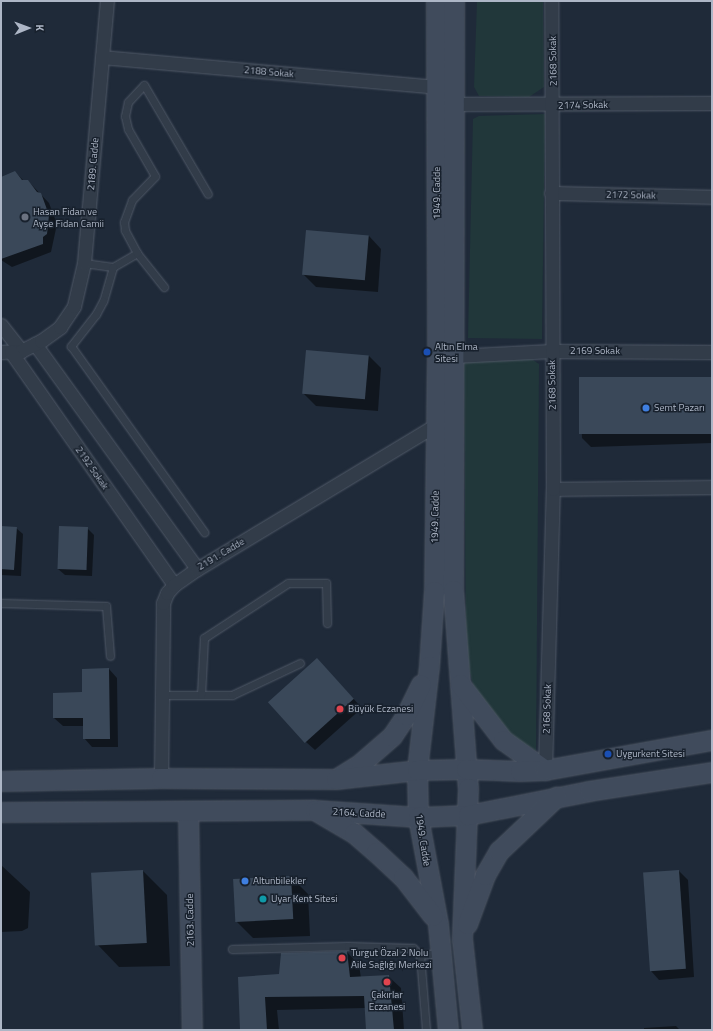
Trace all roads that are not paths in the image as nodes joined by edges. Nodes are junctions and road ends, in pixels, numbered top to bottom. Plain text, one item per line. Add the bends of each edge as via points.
1 (107, 1) edge
2 (436, 1) edge
3 (454, 1) edge
4 (551, 1) edge
5 (102, 57) junction
6 (436, 87) junction
7 (712, 103) edge
8 (454, 104) junction
9 (554, 105) junction
10 (208, 194) dead end
11 (551, 194) junction
12 (712, 197) edge
13 (137, 253) junction
14 (84, 263) junction
15 (113, 267) junction
16 (164, 287) dead end
17 (1, 325) edge
18 (35, 344) junction
19 (552, 351) junction
20 (11, 352) edge
21 (712, 352) edge
22 (454, 356) junction
23 (437, 424) junction
24 (712, 487) edge
25 (553, 489) junction
26 (204, 532) dead end
27 (197, 568) junction
28 (174, 585) junction
29 (1, 603) edge
30 (327, 623) dead end
31 (110, 656) dead end
32 (300, 663) dead end
33 (429, 666) junction
34 (459, 683) junction
35 (162, 695) junction
36 (201, 695) junction
37 (712, 740) edge
38 (466, 769) junction
39 (417, 770) junction
40 (545, 770) junction
41 (712, 772) edge
42 (161, 778) junction
43 (336, 779) junction
44 (1, 782) edge
45 (556, 797) junction
46 (315, 810) junction
47 (188, 811) junction
48 (1, 812) edge
49 (468, 815) junction
50 (418, 817) junction
51 (438, 924) junction
52 (462, 939) junction
53 (232, 949) dead end
54 (441, 953) junction
55 (420, 955) junction
56 (192, 1030) edge
57 (426, 1030) edge
58 (448, 1030) edge
59 (472, 1030) edge

1 - 5 street, 2189. Cadde
2 - 6 street, 1949. Cadde
3 - 8 street, 1949. Cadde
4 - 9 street, 2168 Sokak
5 - 6 street, 2188 Sokak
5 - 14 street, 2189. Cadde
6 - 23 street, 1949. Cadde
7 - 9 street, 2174 Sokak
8 - 9 street, 2174 Sokak
8 - 22 street, 1949. Cadde
9 - 11 street, 2168 Sokak
10 - 13 lane via 144,85 131,97 125,116 128,129 155,176 132,200 125,214 125,230
11 - 12 street, 2172 Sokak
11 - 19 street, 2168 Sokak
13 - 15 lane
13 - 16 lane
14 - 15 lane
14 - 18 street, 2189. Cadde via 74,306 60,327
15 - 26 lane via 103,301 71,346
17 - 20 street, 2192 Sokak
18 - 20 street, 2189. Cadde
18 - 27 street
19 - 21 street, 2169 Sokak
19 - 22 street, 2169 Sokak
19 - 25 street, 2168 Sokak
20 - 28 street, 2192 Sokak
22 - 34 street, 1949. Cadde via 453,590
23 - 27 street, 2191. Cadde
23 - 33 street, 1949. Cadde via 434,591
24 - 25 street
25 - 40 street, 2168 Sokak
27 - 28 street, 2191. Cadde
28 - 35 street, 2191. Cadde via 162,603
29 - 31 lane via 106,606
30 - 36 lane via 326,583 288,583 204,638
32 - 36 lane via 232,695
33 - 39 street, 1949. Cadde
33 - 43 street via 412,705 392,736 361,763
34 - 38 street, 1949. Cadde
34 - 40 street via 503,740
35 - 36 lane
35 - 42 street, 2191. Cadde
37 - 40 street
38 - 39 street
38 - 40 street
38 - 49 street, 1949. Cadde
39 - 43 street
39 - 50 street, 1949. Cadde
41 - 45 street, 2164. Cadde
42 - 43 street
42 - 44 street
45 - 49 street, 2164. Cadde
45 - 52 street via 499,851 485,875
46 - 47 street, 2164. Cadde
46 - 50 street, 2164. Cadde
46 - 51 street via 354,832 403,877 428,907
47 - 48 street, 2164. Cadde
47 - 56 street, 2163. Cadde
49 - 50 street, 2164. Cadde
49 - 52 street, 1949. Cadde
50 - 51 street, 1949. Cadde
51 - 54 street, 1949. Cadde
52 - 59 street, 1949. Cadde
53 - 55 lane via 405,946 413,948
54 - 55 lane
54 - 58 street, 1949. Cadde
55 - 57 lane

